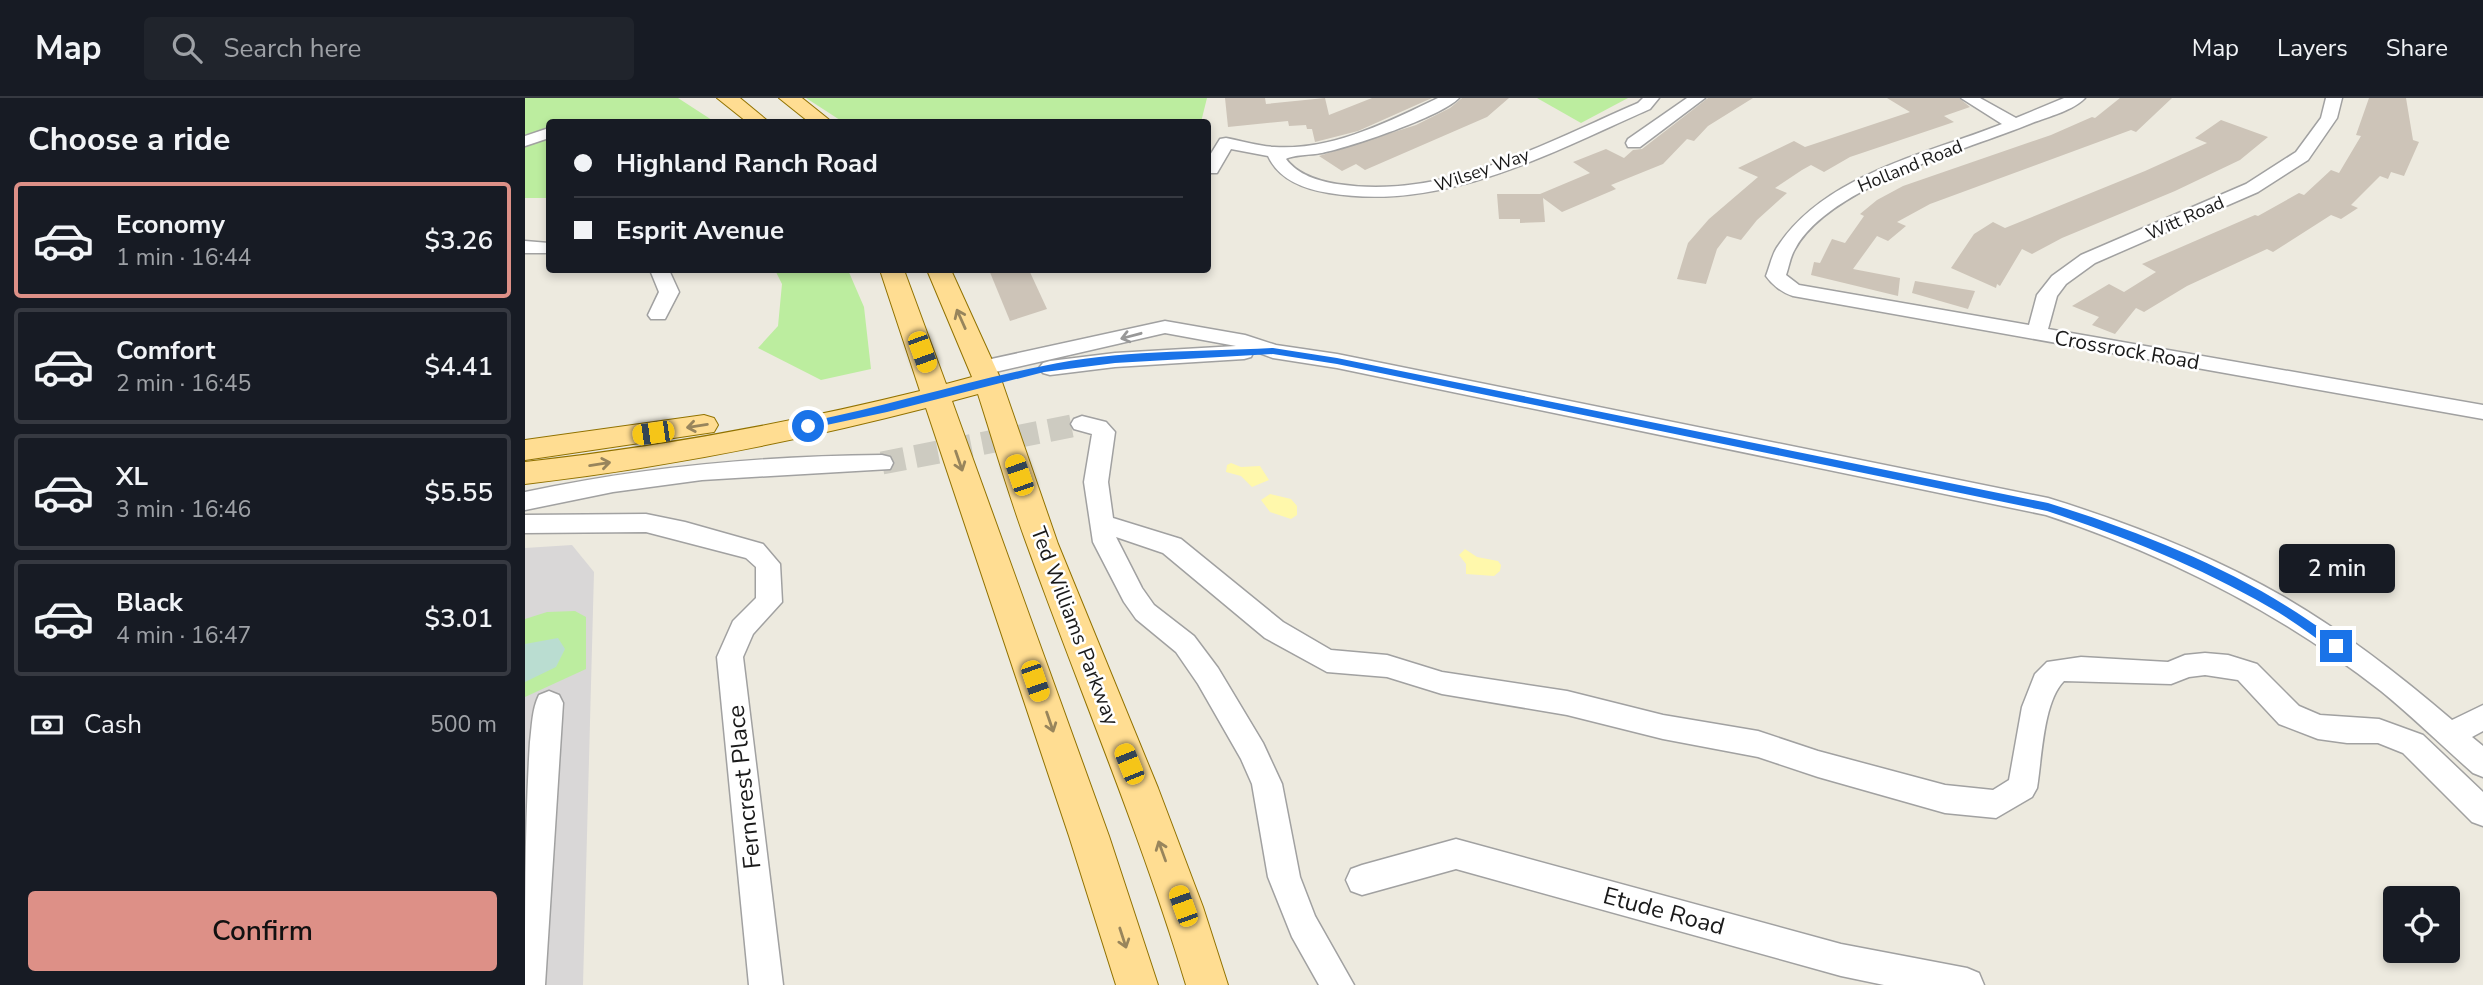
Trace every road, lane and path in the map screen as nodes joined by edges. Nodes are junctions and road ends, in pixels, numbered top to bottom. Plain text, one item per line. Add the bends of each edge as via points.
1 (727, 98) edge
2 (789, 98) edge
3 (1451, 98) edge
4 (1651, 98) edge
5 (1697, 98) edge
6 (1969, 98) edge
7 (2077, 98) edge
8 (2334, 98) edge
9 (755, 119) edge
10 (819, 119) edge
11 (2016, 125) junction
12 (546, 134) edge
13 (525, 141) edge
14 (1634, 143) dead end
15 (1275, 152) junction
16 (1211, 169) dead end
17 (525, 247) edge
18 (546, 248) edge
19 (661, 273) edge
20 (893, 273) edge
21 (940, 273) edge
22 (1776, 276) joint
23 (658, 315) dead end
24 (1197, 334) junction
25 (2037, 334) junction
26 (1273, 351) junction
27 (1189, 355) junction
28 (985, 375) junction
29 (934, 387) junction
30 (2483, 412) edge
31 (1082, 424) dead end
32 (525, 450) edge
33 (882, 463) tunnel mouth
34 (525, 473) edge
35 (525, 501) edge
36 (525, 524) edge
37 (1101, 524) junction
38 (549, 703) dead end
39 (2483, 717) edge
40 (2450, 735) junction
41 (534, 759) edge
42 (2483, 764) edge
43 (2483, 812) edge
44 (531, 855) edge
45 (1362, 880) dead end
46 (528, 985) edge
47 (766, 985) edge
48 (1137, 985) edge
49 (1207, 985) edge
50 (1337, 985) edge
51 (1967, 985) edge

1 - 9 main road
2 - 10 main road
3 - 15 street via 1356,139
4 - 15 street, Wilsey Way via 1644,106 1471,177 1415,191 1360,194 1309,183 1277,161
5 - 14 street
6 - 11 street
7 - 11 street, Holland Road
8 - 25 street, Witt Road via 2329,118 2302,156 2252,188 2088,259 2059,280 2047,295
11 - 22 street, Holland Road via 1848,191 1799,233 1778,261
12 - 13 street
15 - 16 street via 1227,143
17 - 18 street
19 - 23 street via 669,292
20 - 29 main road
28 -> 21 main road, Ted Williams Parkway
22 - 25 street, Crossrock Road via 1793,290
24 - 26 street via 1245,341
24 - 27 street
24 -> 28 street via 1165,327
25 - 30 street, Crossrock Road
26 - 27 street
26 - 40 street via 2048,507 2098,523 2276,605 2390,683
27 - 28 street
28 - 29 main road
49 -> 28 main road, Ted Williams Parkway via 1183,906 1046,555
29 -> 32 main road
34 -> 29 main road via 755,437
29 -> 48 main road
31 - 37 street via 1104,432 1096,482
33 - 35 street via 719,468
36 - 47 street, Ferncrest Place via 646,523 754,551 768,564 769,602 742,628 730,657
37 - 43 street via 1172,546 1274,630 1327,661 1387,666 1442,683 1567,703 1758,744 1945,799 1996,804 2022,788 2036,707 2045,682 2057,670 2171,673 2205,664 2247,672 2289,715 2318,727 2379,731 2413,744
37 - 50 street via 1105,542 1133,595 1145,612 1185,644 1253,752 1267,784 1284,877 1303,926
38 - 41 street
39 - 40 street
40 - 42 street
41 - 44 street
44 - 46 street
45 - 51 street, Etude Road via 1456,854 1841,960

